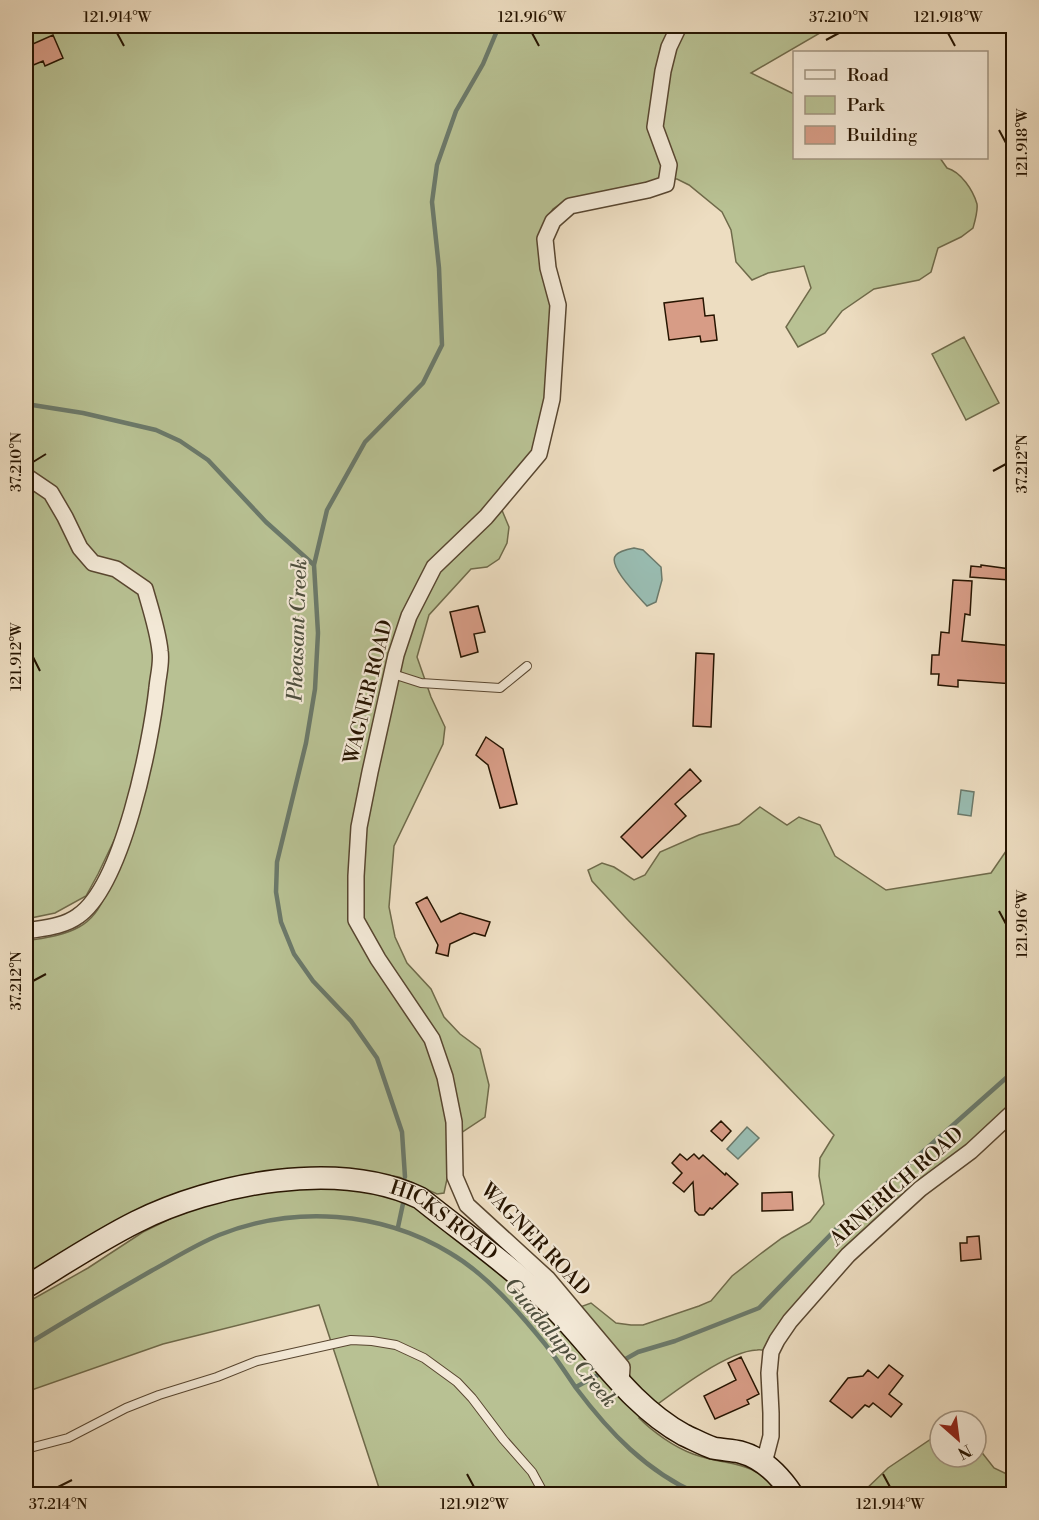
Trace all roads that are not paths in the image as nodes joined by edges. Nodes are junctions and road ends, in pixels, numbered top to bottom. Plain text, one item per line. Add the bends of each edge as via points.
1 (679, 26) edge
2 (26, 476) edge
3 (527, 666) dead end
4 (393, 674) junction
5 (26, 931) edge
6 (1014, 1110) edge
7 (26, 1287) edge
8 (621, 1383) junction
9 (26, 1449) edge
10 (764, 1463) junction
11 (544, 1494) edge
12 (792, 1494) edge

1 - 4 street, WAGNER ROAD via 663,71 655,128 669,165 666,184 570,206 553,221 545,239 558,305 552,399 539,454 486,517 434,567 409,616
2 - 5 street via 51,493 80,549 93,563 116,569 145,589 161,653 146,757 120,848 104,882 94,901 78,916 66,923
3 - 4 lane via 500,688 421,683
4 - 8 street, WAGNER ROAD via 359,827 356,920 432,1039 454,1122 455,1177 467,1205 548,1279 622,1367
6 - 10 street, ARNERICH ROAD via 848,1256 777,1340 771,1352 771,1436
7 - 8 street, HICKS ROAD via 136,1222 190,1201 271,1182 362,1182 420,1198 495,1256 559,1313
8 - 10 street, HICKS ROAD via 683,1434
9 - 11 lane via 68,1438 126,1408 257,1361 351,1340 372,1341 396,1345 424,1358 457,1382 532,1472
10 - 12 street, HICKS ROAD

